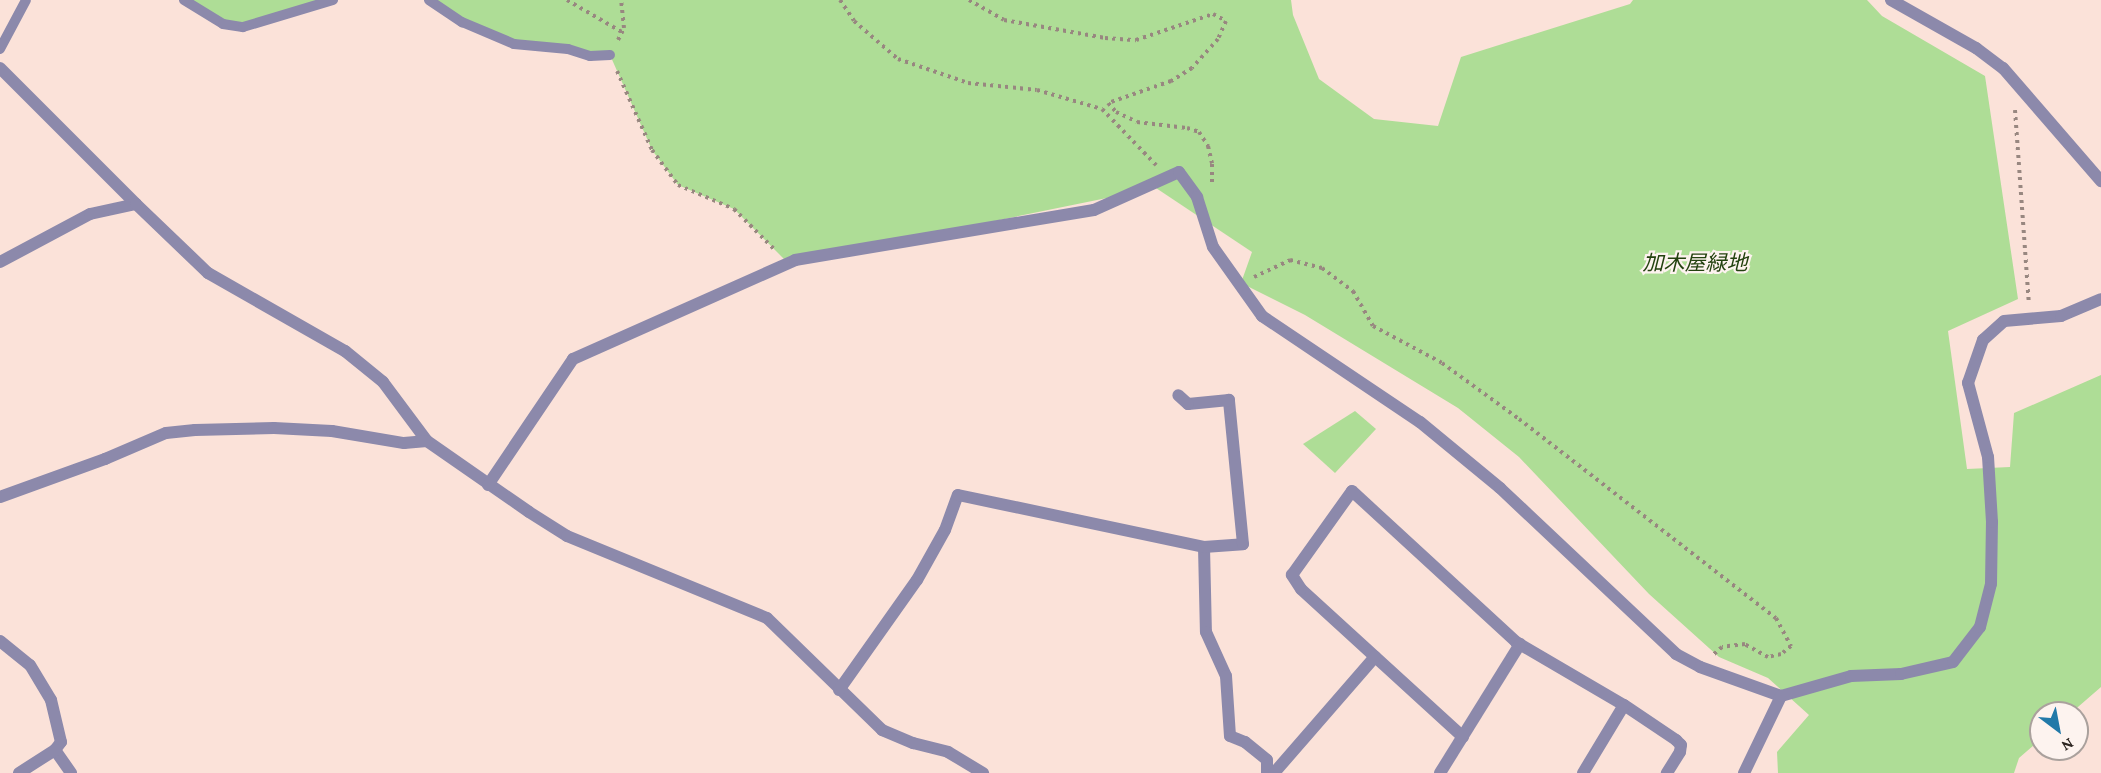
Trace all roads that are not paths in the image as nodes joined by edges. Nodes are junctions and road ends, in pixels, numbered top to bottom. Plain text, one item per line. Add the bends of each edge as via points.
1 (26, 0) edge
2 (184, 0) edge
3 (333, 0) edge
4 (429, 0) edge
5 (1891, 0) edge
6 (0, 49) edge
7 (610, 55) road end
8 (0, 68) edge
9 (2101, 181) edge
10 (136, 204) junction
11 (0, 262) edge
12 (2101, 298) edge
13 (1178, 395) dead end
14 (427, 441) junction
15 (488, 484) junction
16 (0, 497) edge
17 (1204, 547) junction
18 (0, 640) edge
19 (1520, 644) junction
20 (1376, 657) junction
21 (839, 690) junction
22 (1781, 696) junction
23 (1624, 705) junction
24 (1463, 737) junction
25 (55, 750) junction
26 (19, 773) edge
27 (71, 773) edge
28 (983, 773) edge
29 (1267, 773) edge
30 (1274, 773) edge
31 (1440, 773) edge
32 (1583, 773) edge
33 (1667, 773) edge
34 (1744, 773) edge

1 - 6 lane
2 - 3 lane via 223,24 243,27
4 - 7 lane via 462,22 514,44 568,49 590,56
5 - 9 street via 1976,48 2003,68
8 - 10 street
10 - 11 street via 90,214
10 - 14 street via 208,273 345,351 383,382
12 - 22 street via 2061,316 2004,321 1983,340 1968,383 1988,456 1991,584 1980,627 1953,662 1901,674 1851,676
13 - 17 street via 1188,404 1229,400 1243,544
14 - 15 street
14 - 16 street via 404,443 332,431 274,428 166,433
15 - 21 street via 567,536 767,618
15 - 22 street via 573,358 788,263 1094,210 1179,172 1197,197 1213,247 1262,316 1420,422 1500,488 1676,654 1700,667
17 - 21 street via 958,495 945,530 917,580
17 - 29 street via 1206,632 1226,676 1230,736 1245,742 1267,760
18 - 25 street via 30,665 51,700 61,742
19 - 20 street via 1352,491 1292,575 1301,589
19 - 23 street
19 - 24 street
20 - 24 street
20 - 30 street
21 - 28 street via 882,730 948,752
22 - 34 street
23 - 32 street
23 - 33 street via 1681,745
24 - 31 street
25 - 26 street
25 - 27 street

